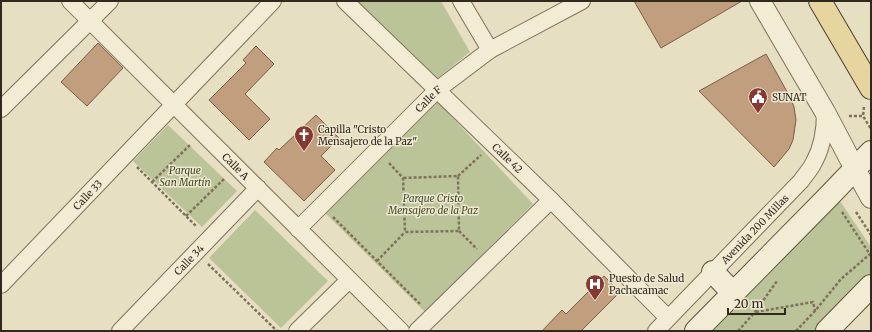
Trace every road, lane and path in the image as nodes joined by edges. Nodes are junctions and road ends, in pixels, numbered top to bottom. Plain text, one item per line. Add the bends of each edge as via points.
1 (70, 1) edge
2 (110, 1) edge
3 (273, 1) edge
4 (345, 1) edge
5 (461, 1) edge
6 (582, 1) edge
7 (760, 1) edge
8 (820, 1) edge
9 (90, 21) junction
10 (490, 50) junction
11 (871, 88) edge
12 (437, 90) junction
13 (174, 104) junction
14 (1, 109) edge
15 (825, 112) junction
16 (849, 116) dead end
17 (863, 116) dead end
18 (202, 133) junction
19 (477, 149) dead end
20 (871, 152) edge
21 (125, 155) junction
22 (389, 163) dead end
23 (236, 167) junction
24 (855, 169) junction
25 (458, 176) junction
26 (404, 178) junction
27 (152, 182) junction
28 (258, 188) junction
29 (871, 198) edge
30 (551, 200) junction
31 (329, 213) dead end
32 (186, 216) junction
33 (837, 218) dead end
34 (298, 229) junction
35 (459, 231) junction
36 (405, 232) junction
37 (209, 239) junction
38 (197, 252) junction
39 (481, 253) dead end
40 (871, 255) edge
41 (377, 261) junction
42 (713, 272) junction
43 (349, 280) junction
44 (776, 281) dead end
45 (1, 285) edge
46 (871, 286) edge
47 (733, 293) junction
48 (424, 309) dead end
49 (815, 311) junction
50 (755, 312) junction
51 (668, 318) junction
52 (834, 324) edge
53 (120, 331) edge
54 (277, 331) edge
55 (297, 331) edge
56 (401, 331) edge
57 (417, 331) edge
58 (656, 331) edge
59 (696, 331) edge
60 (738, 331) edge
61 (796, 331) edge

1 - 9 street, Calle A
2 - 9 street
3 - 13 street, Calle 33
4 - 12 street, Calle 42
5 - 10 street
6 - 10 street, Calle F
7 - 15 street
8 - 11 main road
9 - 13 street, Calle A
9 - 14 street
10 - 12 street, Calle F
12 - 30 street, Calle 42
12 - 34 street, Calle F
13 - 18 street, Calle A
13 - 21 street, Calle 33
15 - 24 street
15 - 42 street, Avenida 200 Millas via 821,147 814,163 801,180
16 - 17 path
18 - 23 street, Calle A
18 - 27 path
19 - 25 path via 482,154
20 - 24 main road
21 - 27 path
21 - 45 street, Calle 33
22 - 26 path
23 - 28 street, Calle A
23 - 32 path
24 - 29 street
24 - 47 main road
25 - 26 path
25 - 35 path
26 - 36 path
27 - 32 path
28 - 34 street, Calle A
28 - 37 street, Calle 34
30 - 51 street, Calle 42
30 - 57 street
31 - 41 path
32 - 37 path
33 - 40 path via 842,212
34 - 43 street, Calle A
35 - 36 path
35 - 39 path
36 - 41 path
37 - 38 street, Calle 34
38 - 53 street, Calle 34
38 - 54 path
40 - 49 path via 842,279
41 - 48 path
42 - 47 main road
42 - 51 street, Avenida 200 Millas
43 - 55 street
43 - 56 street, Calle A
44 - 50 path
46 - 52 main road
47 - 59 main road
49 - 50 path via 813,302
49 - 52 path via 816,316
49 - 61 path
50 - 60 path
51 - 58 street, Avenida 200 Millas

